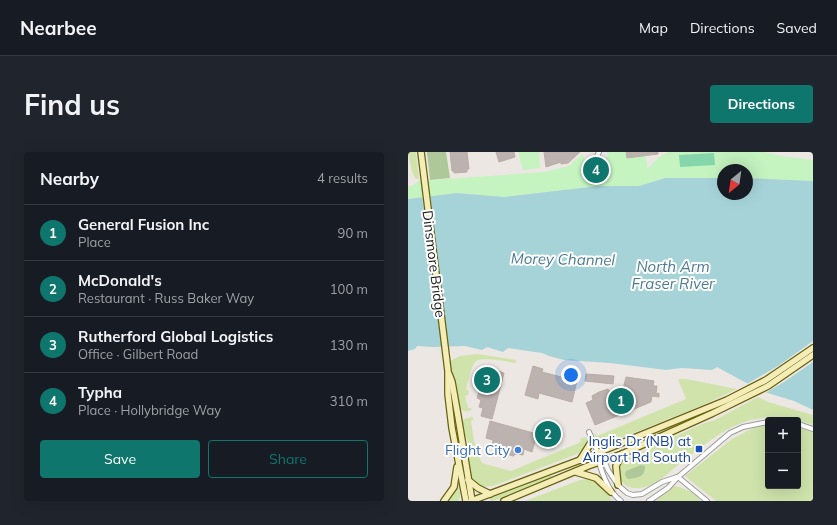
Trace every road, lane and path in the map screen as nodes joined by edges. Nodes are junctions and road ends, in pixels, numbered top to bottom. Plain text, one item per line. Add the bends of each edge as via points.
1 (420, 152) edge
2 (599, 152) edge
3 (596, 158) dead end
4 (813, 348) edge
5 (813, 355) edge
6 (447, 369) junction
7 (765, 423) edge
8 (801, 425) edge
9 (813, 429) edge
10 (589, 432) dead end
11 (592, 441) junction
12 (598, 453) junction
13 (622, 454) junction
14 (458, 460) junction
15 (580, 460) junction
16 (601, 461) junction
17 (576, 472) junction
18 (678, 477) junction
19 (468, 480) junction
20 (618, 485) junction
21 (611, 492) junction
22 (490, 494) junction
23 (444, 501) edge
24 (466, 501) edge
25 (471, 501) edge
26 (504, 501) edge
27 (621, 501) edge
28 (648, 501) edge
29 (707, 501) edge

1 - 6 main road, Dinsmore Bridge
2 - 3 street
4 - 12 main road via 742,393
5 - 13 main road via 747,397
6 - 14 main road
6 - 19 main road via 452,382
7 - 18 street via 743,427 730,433
8 - 9 street
10 - 11 street
11 - 12 street
11 - 15 main road
12 - 15 main road
12 - 16 street
13 - 16 main road
13 - 20 main road via 616,466
14 - 23 main road via 454,487
14 - 24 main road
15 - 22 main road
16 - 17 main road
16 - 20 street
16 - 21 street
17 - 21 main road via 596,478
17 - 26 main road
18 - 20 street via 637,495 627,493
18 - 28 street via 668,488
18 - 29 street
19 - 22 main road
19 - 25 main road
21 - 27 street
22 - 25 main road

